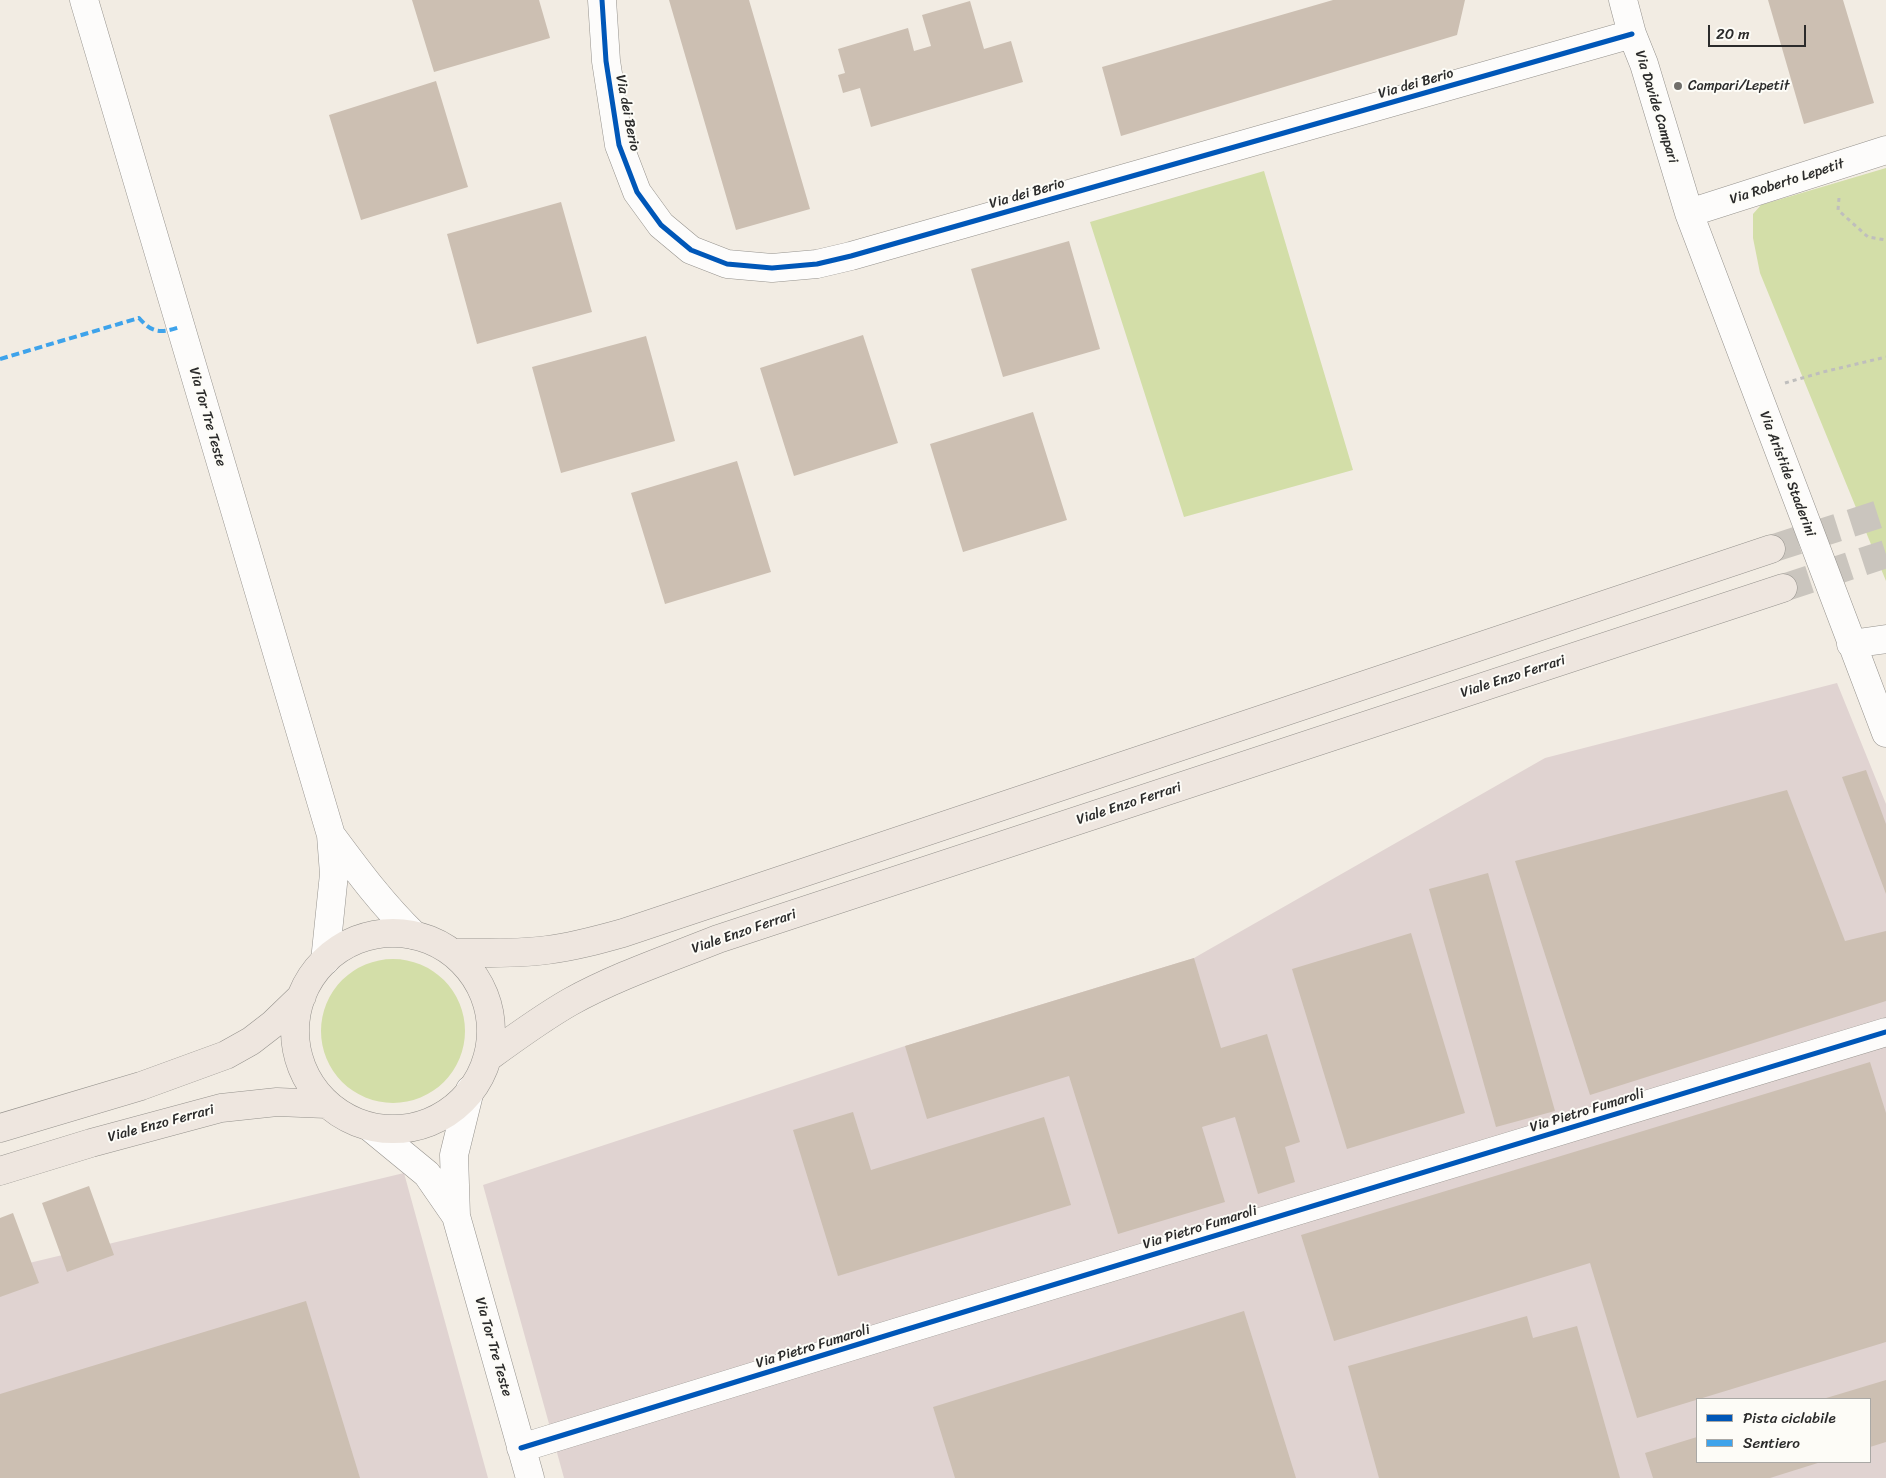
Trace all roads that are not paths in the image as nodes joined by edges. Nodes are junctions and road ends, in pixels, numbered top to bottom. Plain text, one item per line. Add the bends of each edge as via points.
1 (84, 0) edge
2 (602, 0) edge
3 (1623, 0) edge
4 (1632, 34) junction
5 (1886, 150) edge
6 (1689, 213) junction
7 (1771, 549) tunnel mouth
8 (1783, 588) tunnel mouth
9 (1886, 639) edge
10 (1851, 644) junction
11 (1886, 734) edge
12 (331, 834) junction
13 (414, 934) junction
14 (457, 953) junction
15 (324, 961) junction
16 (302, 996) junction
17 (1886, 1032) edge
18 (490, 1056) junction
19 (470, 1090) junction
20 (326, 1104) junction
21 (0, 1128) edge
22 (371, 1128) junction
23 (0, 1171) edge
24 (456, 1216) junction
25 (521, 1448) junction
26 (530, 1478) edge

1 - 12 street, Via Tor Tre Teste
2 - 4 street, Via dei Berio via 606,61 619,146 637,192 661,225 691,250 727,264 772,268 817,264 851,256
3 - 4 street, Via Davide Campari
4 - 6 street, Via Davide Campari
5 - 6 street, Via Roberto Lepetit
6 - 10 street, Via Aristide Staderini
7 - 14 main road via 623,933 548,950
8 - 18 main road, Viale Enzo Ferrari via 718,940 584,995 532,1025
9 - 10 street
10 - 11 street, Via Aristide Staderini
12 - 13 street via 375,894
12 - 15 street via 334,874
13 - 14 main road via 446,945
13 - 15 main road via 393,933 356,941
14 - 18 main road via 475,975 486,997 492,1023
15 - 16 main road
16 - 20 main road via 296,1026 296,1056 305,1081
16 - 21 main road via 251,1041 226,1054 141,1086
17 - 25 street, Via Pietro Fumaroli
18 - 19 main road
19 - 22 main road via 451,1108 415,1127
19 - 24 street, Via Tor Tre Teste via 454,1155
20 - 22 main road via 354,1122
20 - 23 main road, Viale Enzo Ferrari via 277,1102 221,1108
22 - 24 street, Via Tor Tre Teste via 427,1174
24 - 25 street, Via Tor Tre Teste
25 - 26 street, Via Tor Tre Teste

